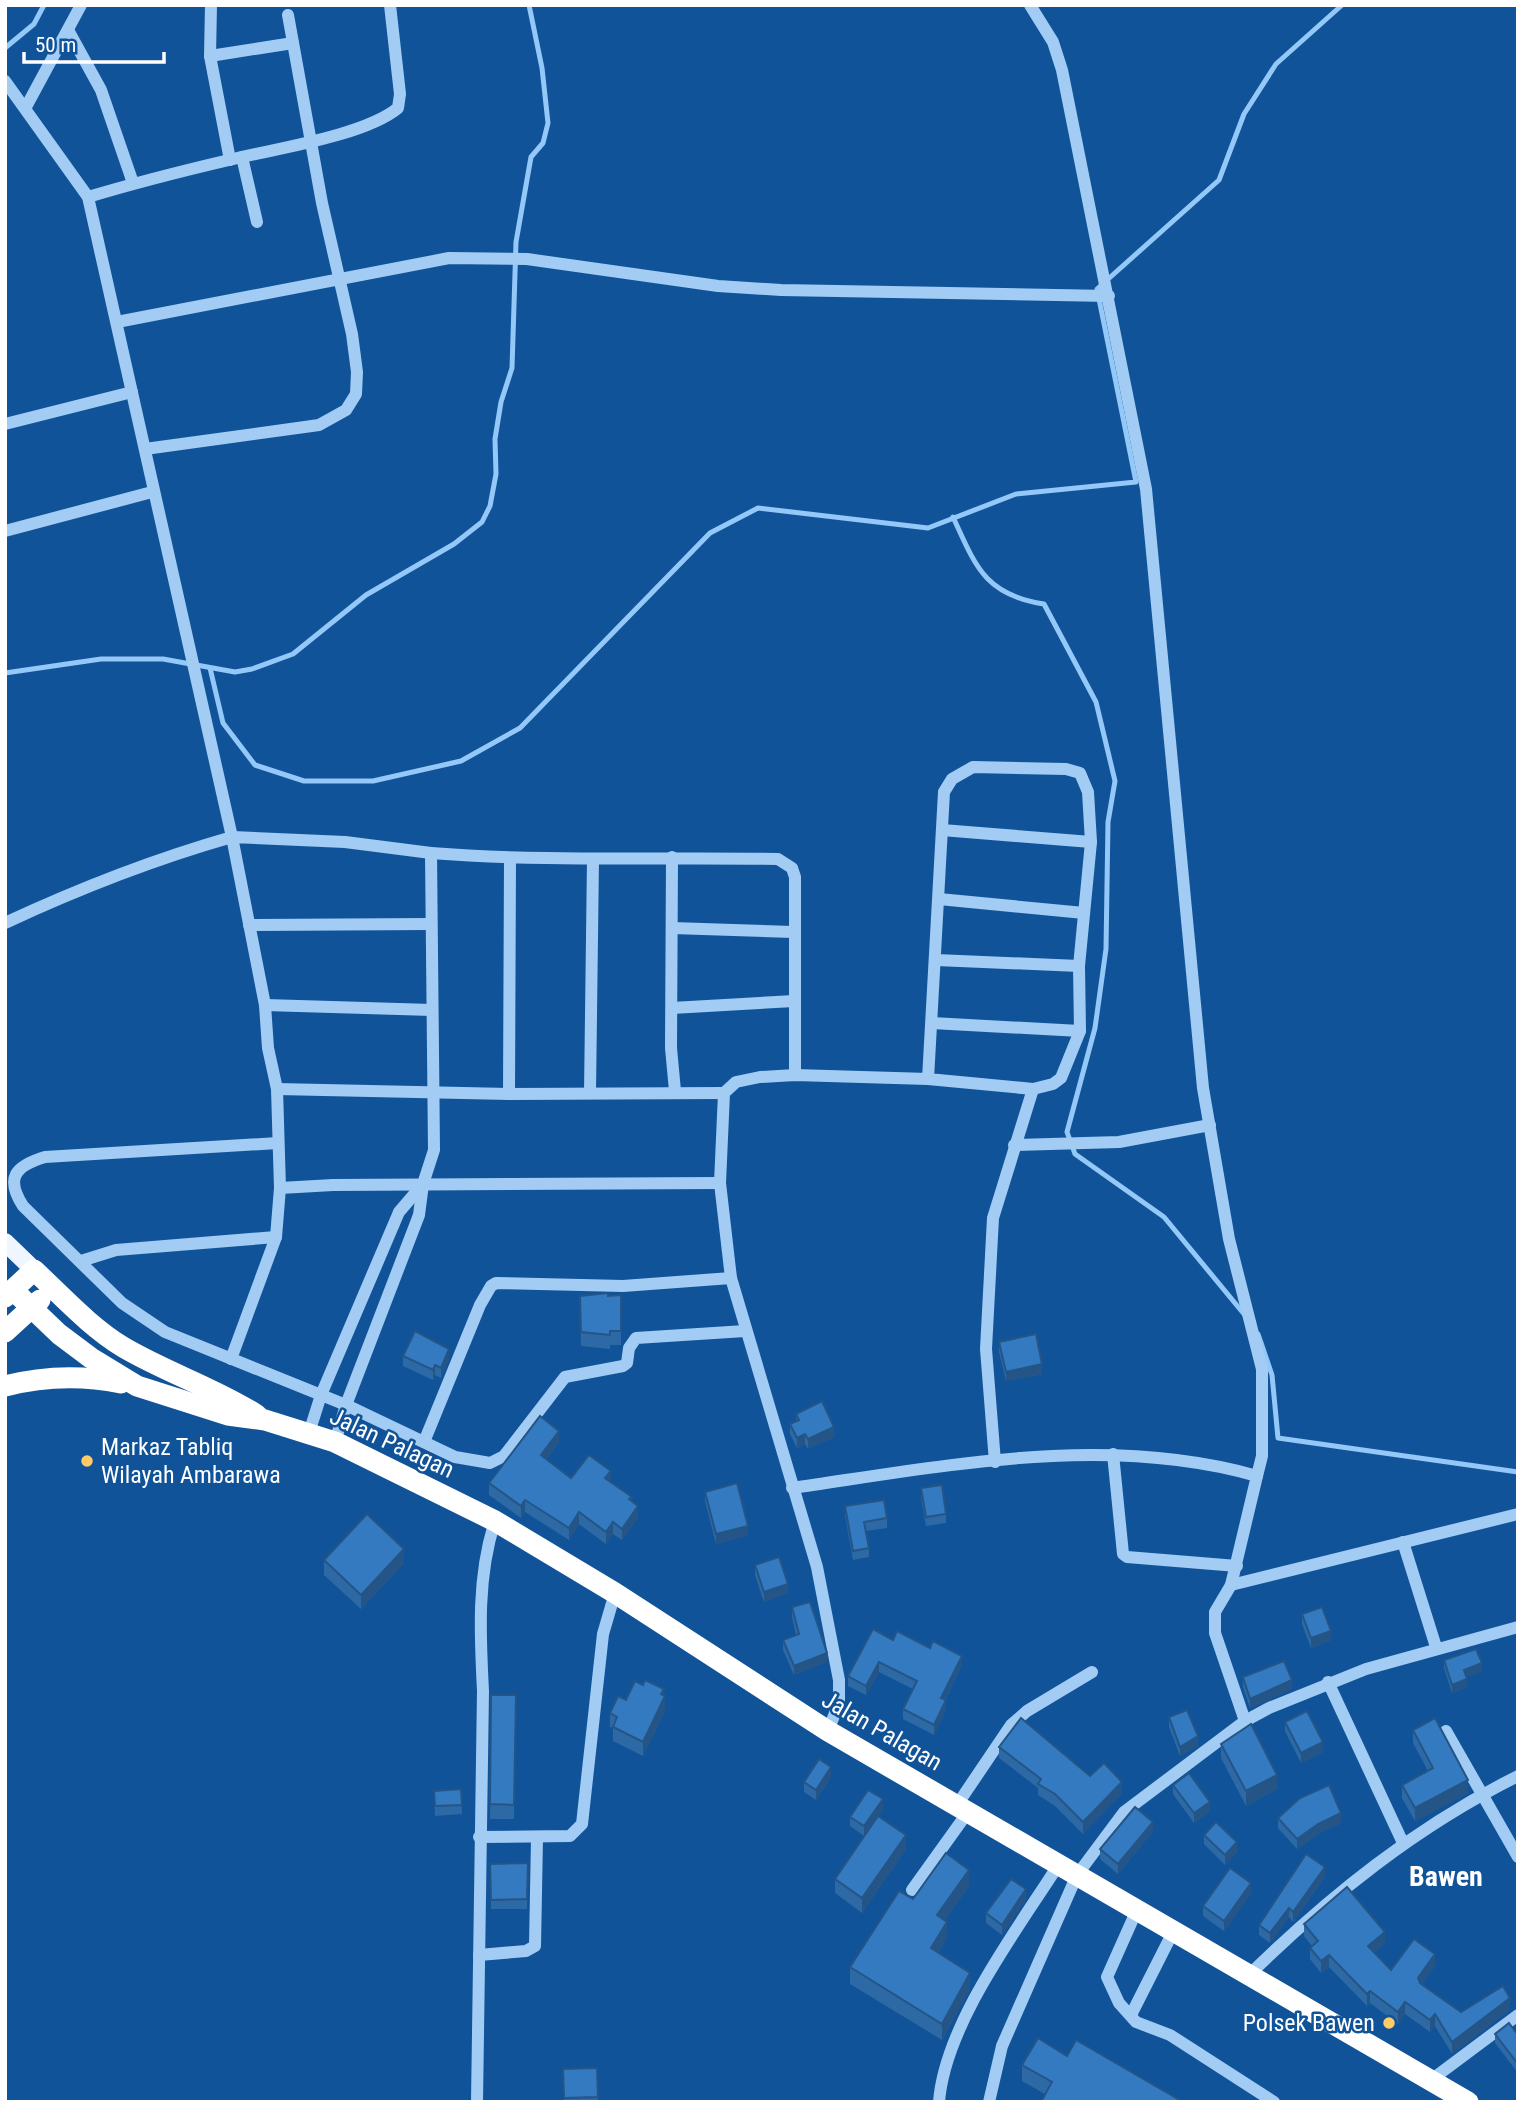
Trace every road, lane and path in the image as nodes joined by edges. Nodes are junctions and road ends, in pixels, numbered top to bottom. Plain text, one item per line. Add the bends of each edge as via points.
1 (81, 5) edge
2 (211, 5) edge
3 (390, 5) edge
4 (1030, 5) edge
5 (288, 15) dead end
6 (68, 30) junction
7 (293, 43) junction
8 (210, 56) junction
9 (5, 81) edge
10 (26, 107) junction
11 (311, 142) junction
12 (236, 158) junction
13 (133, 183) junction
14 (88, 197) junction
15 (257, 222) dead end
16 (341, 278) junction
17 (1101, 295) junction
18 (117, 322) junction
19 (132, 392) junction
20 (5, 424) edge
21 (145, 449) junction
22 (152, 492) junction
23 (5, 531) edge
24 (942, 830) junction
25 (232, 837) junction
26 (1091, 842) junction
27 (432, 853) junction
28 (672, 858) junction
29 (510, 859) junction
30 (593, 859) junction
31 (939, 899) junction
32 (1084, 913) junction
33 (5, 923) edge
34 (249, 925) junction
35 (430, 925) junction
36 (672, 928) junction
37 (793, 932) junction
38 (936, 960) junction
39 (1079, 966) junction
40 (794, 1001) junction
41 (265, 1005) junction
42 (672, 1008) junction
43 (432, 1010) junction
44 (932, 1023) junction
45 (1080, 1031) junction
46 (795, 1075) junction
47 (928, 1079) junction
48 (277, 1089) junction
49 (1033, 1089) junction
50 (675, 1091) junction
51 (432, 1092) junction
52 (590, 1093) junction
53 (724, 1093) junction
54 (509, 1094) junction
55 (1210, 1125) junction
56 (278, 1143) junction
57 (1014, 1145) junction
58 (720, 1183) junction
59 (424, 1184) junction
60 (280, 1188) junction
61 (276, 1237) junction
62 (5, 1242) edge
63 (81, 1261) junction
64 (34, 1270) junction
65 (731, 1278) junction
66 (53, 1288) junction
67 (8, 1290) edge
68 (31, 1308) junction
69 (745, 1331) junction
70 (5, 1332) edge
71 (231, 1359) junction
72 (5, 1386) edge
73 (137, 1386) junction
74 (321, 1395) junction
75 (346, 1405) junction
76 (265, 1420) junction
77 (309, 1433) junction
78 (335, 1442) junction
79 (424, 1443) junction
80 (1113, 1454) junction
81 (995, 1462) junction
82 (1257, 1476) junction
83 (792, 1488) junction
84 (1518, 1514) edge
85 (495, 1521) junction
86 (1403, 1542) junction
87 (1237, 1566) junction
88 (1231, 1585) junction
89 (615, 1593) junction
90 (1518, 1627) edge
91 (1436, 1647) junction
92 (1092, 1672) dead end
93 (1328, 1682) junction
94 (1245, 1721) junction
95 (828, 1731) junction
96 (1446, 1731) dead end
97 (1518, 1776) edge
98 (1482, 1794) junction
99 (963, 1808) junction
100 (479, 1837) junction
101 (537, 1838) junction
102 (1404, 1843) junction
103 (1518, 1857) edge
104 (1068, 1870) junction
105 (912, 1890) dead end
106 (1136, 1912) junction
107 (1173, 1932) junction
108 (479, 1955) junction
109 (1250, 1974) junction
110 (1131, 2015) junction
111 (1518, 2015) edge
112 (1431, 2080) junction
113 (477, 2102) edge
114 (939, 2102) edge
115 (989, 2102) edge
116 (1274, 2102) edge
117 (1468, 2102) edge

1 - 6 street
2 - 8 street
3 - 11 street via 397,49 398,108 386,118
4 - 17 street via 1053,43 1062,70
5 - 7 street
6 - 10 street
6 - 13 street via 101,90
7 - 8 street
7 - 11 street
8 - 12 street
9 - 10 street
10 - 14 street
11 - 12 street
11 - 16 street via 331,250
12 - 13 street
12 - 15 street
13 - 14 street
14 - 18 street
16 - 17 street via 449,258 504,257 718,286
16 - 18 street
16 - 21 street via 358,372 356,394 346,410 319,425
17 - 55 street via 1146,489 1187,938
18 - 19 street
19 - 20 street
19 - 21 street
21 - 22 street
22 - 23 street
22 - 25 street
24 - 26 street
24 - 26 street via 944,793 961,772 973,767 1066,769 1080,773 1086,781
24 - 31 street
25 - 27 street via 345,842
25 - 33 street via 190,849
25 - 34 street
26 - 32 street
27 - 29 street
27 - 35 street
28 - 30 street
28 - 36 street
28 - 37 street via 779,859 787,863 796,877
29 - 30 street
29 - 54 street
30 - 52 street
31 - 32 street
31 - 38 street
32 - 39 street
34 - 35 street
34 - 41 street
35 - 43 street
36 - 37 street
36 - 42 street
37 - 40 street
38 - 39 street
38 - 44 street
39 - 45 street
40 - 42 street
40 - 46 street
41 - 43 street
41 - 48 street
42 - 50 street
43 - 51 street
44 - 45 street
44 - 47 street
45 - 49 street via 1061,1078
46 - 47 street
46 - 53 street via 736,1082
47 - 49 street
48 - 51 street
48 - 56 street
49 - 57 street
50 - 52 street
50 - 53 street
51 - 54 street
51 - 59 street via 434,1150
52 - 54 street
53 - 58 street
55 - 57 street via 1119,1142
55 - 82 street via 1229,1239 1262,1369 1262,1456
56 - 60 street
56 - 63 street via 45,1157 20,1168 14,1179 15,1193 23,1206
57 - 81 street via 993,1218 986,1349
58 - 59 street
58 - 65 street
59 - 60 street
59 - 74 street via 399,1212
59 - 75 street via 419,1215
60 - 61 street
61 - 63 street via 116,1250
61 - 71 street
62 - 64 main road, Jalan Palagan
63 - 71 street via 122,1303 165,1332
64 - 66 highway, Jalan Palagan
64 - 67 highway
65 - 69 street
65 - 79 street via 623,1286 496,1283 480,1305
66 - 68 highway
66 - 76 highway, Jalan Palagan via 121,1345
67 - 68 highway, Jalan Palagan
68 - 70 highway
68 - 73 highway, Jalan Palagan via 91,1358
69 - 79 street via 636,1338 623,1366 565,1377 503,1455 490,1463 455,1457
69 - 83 street
71 - 74 street
72 - 73 highway via 36,1378 93,1377
73 - 76 highway, Jalan Palagan via 228,1415
74 - 75 street
74 - 77 street
75 - 78 street
75 - 79 street
76 - 77 highway, Jalan Palagan
77 - 78 highway, Jalan Palagan
78 - 85 highway, Jalan Palagan
80 - 81 street
80 - 82 street via 1192,1461
80 - 87 street via 1127,1558
81 - 83 street
82 - 87 street
83 - 95 street via 817,1567 839,1680 839,1703
84 - 86 street
85 - 89 highway, Jalan Palagan
85 - 100 street via 484,1567 480,1626
86 - 88 street
86 - 91 street
87 - 88 street
88 - 94 street via 1214,1612 1215,1633
89 - 95 highway, Jalan Palagan
89 - 101 street via 603,1634 582,1824 570,1836
90 - 91 street
91 - 93 street
92 - 99 street via 1011,1725
93 - 94 street
93 - 102 street
94 - 104 street via 1124,1812
95 - 99 highway, Jalan Palagan
96 - 98 street
97 - 98 street
98 - 102 street
98 - 103 street
99 - 104 highway, Jalan Palagan
99 - 105 street
100 - 101 street
100 - 108 street
101 - 108 street via 535,1946 526,1951
102 - 109 street via 1359,1875
104 - 106 highway, Jalan Palagan
104 - 114 street via 1006,1947 961,2026 941,2077
104 - 115 street via 1002,2046
106 - 107 highway, Jalan Palagan
106 - 110 street via 1107,1977 1119,2003
107 - 109 highway, Jalan Palagan
107 - 110 street
108 - 113 street
109 - 112 highway, Jalan Palagan
110 - 116 street
111 - 112 street
112 - 117 highway, Jalan Palagan

